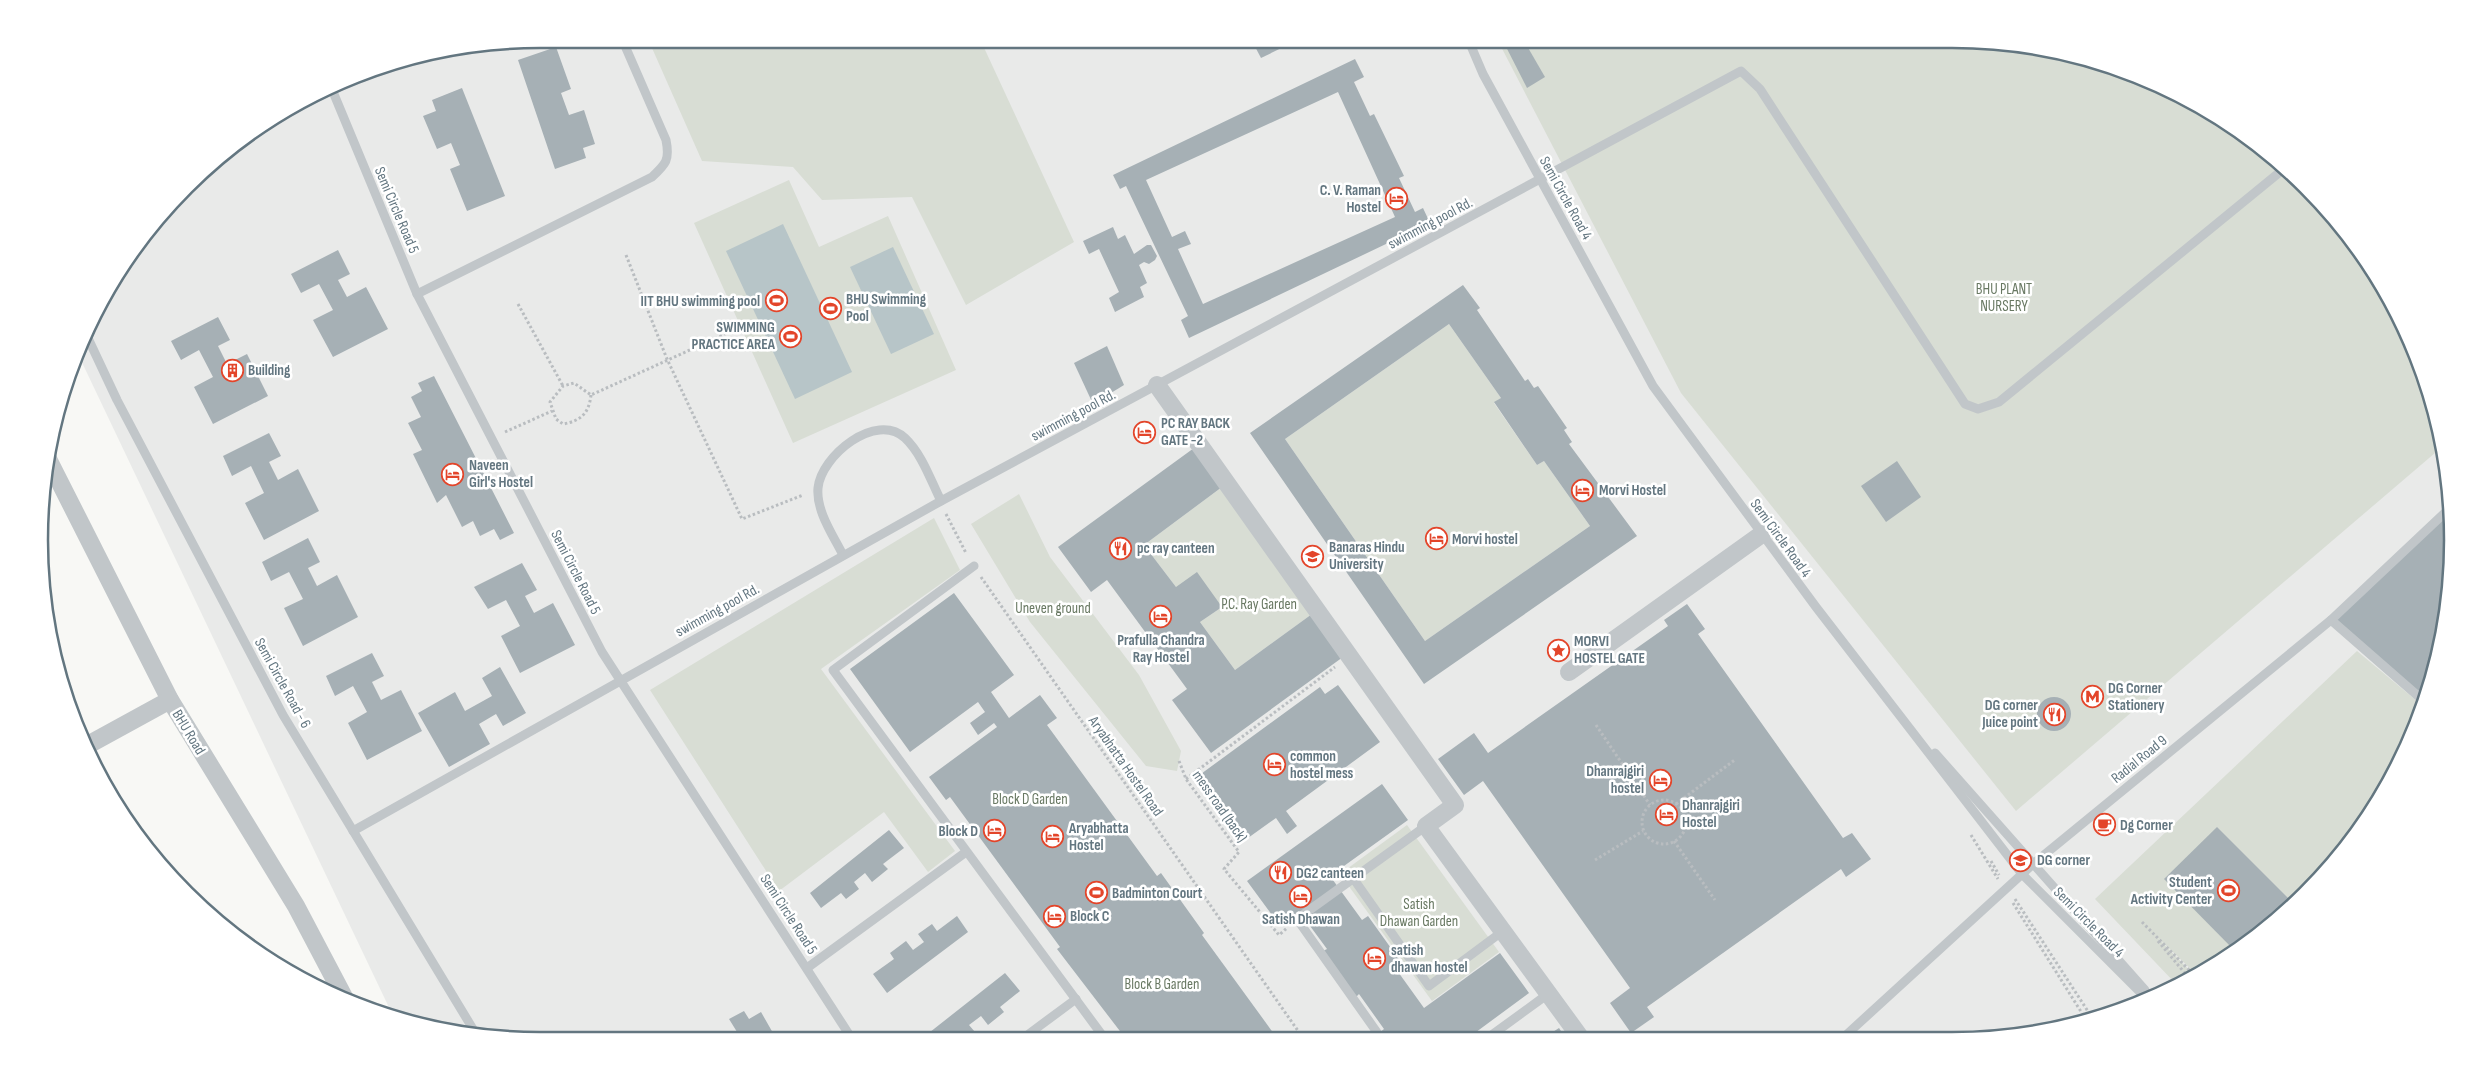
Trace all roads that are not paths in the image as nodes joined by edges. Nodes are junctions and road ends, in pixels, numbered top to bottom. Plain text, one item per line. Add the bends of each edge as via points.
1 (626, 48) edge
2 (1472, 48) edge
3 (333, 93) edge
4 (2279, 172) edge
5 (1540, 180) junction
6 (417, 294) junction
7 (89, 341) edge
8 (1157, 386) junction
9 (53, 469) edge
10 (941, 501) junction
11 (2443, 514) edge
12 (1762, 534) junction
13 (843, 555) junction
14 (974, 566) road end
15 (2331, 620) junction
16 (1570, 672) dead end
17 (621, 680) junction
18 (1881, 693) junction
19 (2419, 696) edge
20 (170, 700) junction
21 (92, 743) edge
22 (1426, 826) junction
23 (353, 831) junction
24 (966, 852) junction
25 (2033, 864) junction
26 (2022, 874) junction
27 (1353, 878) junction
28 (1502, 931) junction
29 (807, 968) junction
30 (341, 989) edge
31 (2146, 992) edge
32 (1548, 994) junction
33 (2142, 994) edge
34 (1076, 999) junction
35 (471, 1026) edge
36 (848, 1032) edge
37 (1031, 1032) edge
38 (1100, 1032) edge
39 (1378, 1032) edge
40 (1497, 1032) edge
41 (1576, 1032) edge
42 (1849, 1032) edge

1 - 6 lane via 666,140 669,154 663,166 652,177
2 - 5 lane, Semi Circle Road 4
3 - 6 lane, Semi Circle Road 5
4 - 5 lane, swimming pool Rd. via 1998,402 1978,409 1966,404 1760,89 1741,71
5 - 8 lane, swimming pool Rd.
5 - 12 lane, Semi Circle Road 4 via 1653,386
6 - 17 lane, Semi Circle Road 5 via 602,652
7 - 23 lane, Semi Circle Road - 6 via 117,400 283,715
8 - 10 lane, swimming pool Rd.
8 - 22 street via 1454,805
9 - 20 street, BHU Road
10 - 13 lane, swimming pool Rd.
10 - 13 lane via 918,455 904,437 881,429 858,438 834,453 821,473 818,490 821,510
11 - 15 lane, Radial Road 9
12 - 16 street
12 - 18 lane, Semi Circle Road 4
13 - 17 lane, swimming pool Rd.
14 - 24 lane via 833,670
15 - 19 lane
15 - 25 lane, Radial Road 9
17 - 23 lane, swimming pool Rd.
17 - 29 lane, Semi Circle Road 5
18 - 25 lane
18 - 26 lane, Semi Circle Road 4
20 - 21 street
20 - 30 street, BHU Road via 296,906
22 - 27 lane
22 - 28 street
23 - 35 lane, Semi Circle Road - 6
24 - 29 lane
24 - 34 lane
25 - 26 lane, Radial Road 9
25 - 31 lane
26 - 33 lane, Semi Circle Road 4
26 - 42 lane, Radial Road 9
27 - 28 lane via 1429,986
27 - 39 lane via 1297,919
28 - 32 street
29 - 36 lane, Semi Circle Road 5
32 - 40 lane
32 - 41 street
34 - 37 lane
34 - 38 lane

